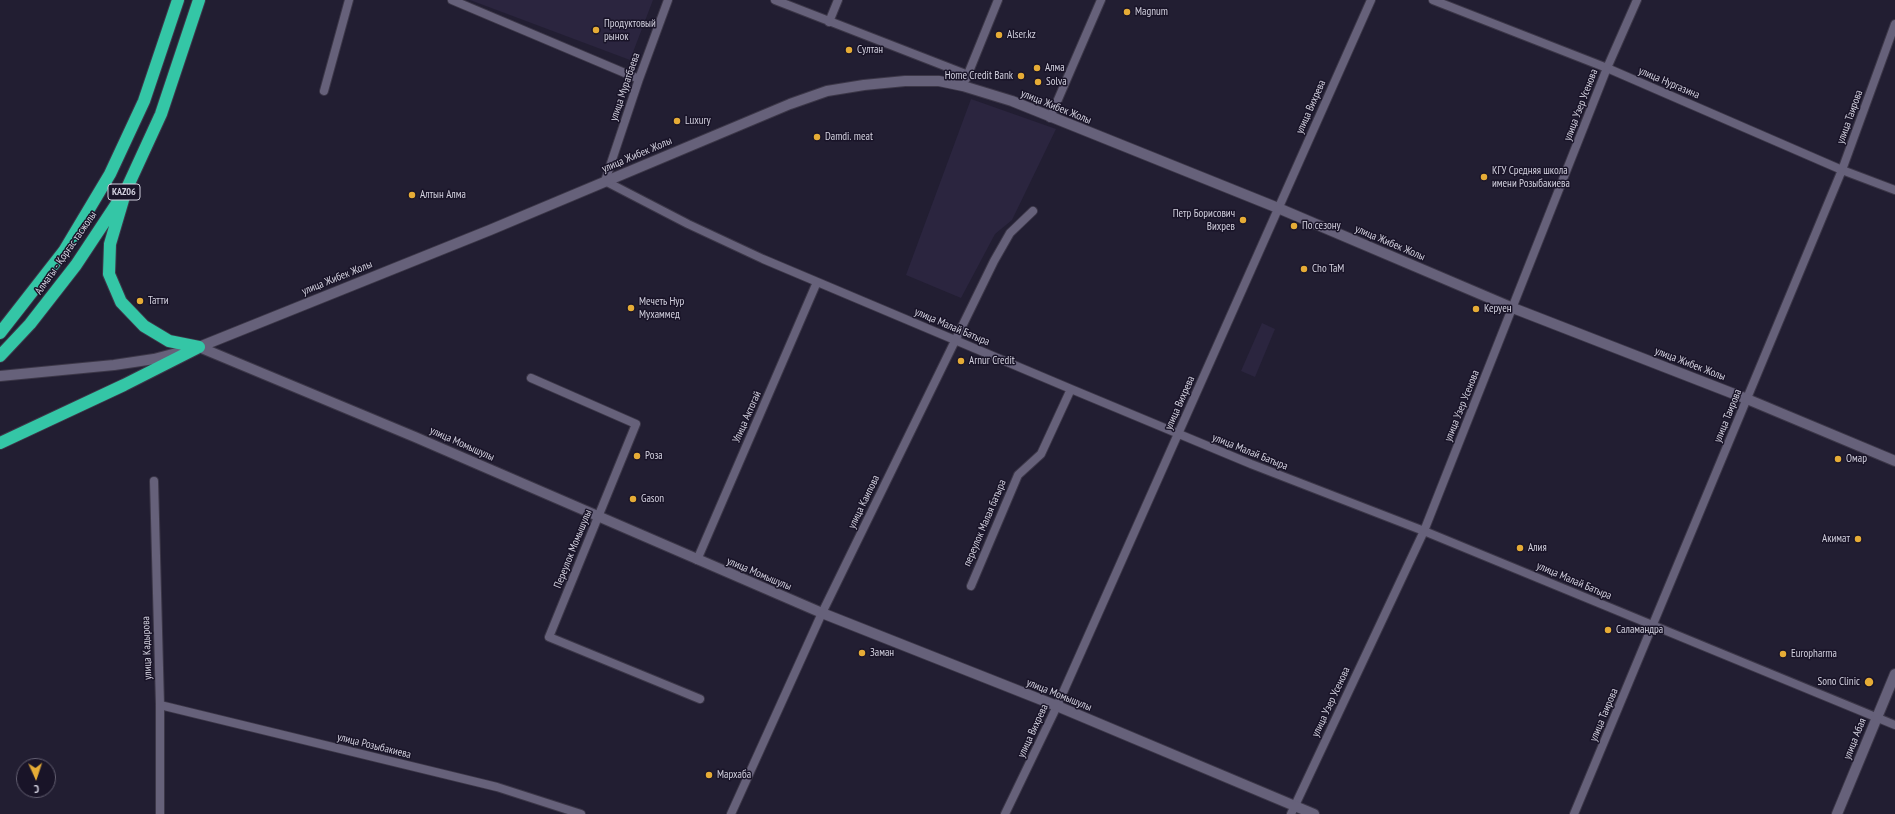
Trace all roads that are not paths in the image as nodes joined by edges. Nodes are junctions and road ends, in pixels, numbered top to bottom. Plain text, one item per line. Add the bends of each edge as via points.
1 (178, 0) edge
2 (199, 0) edge
3 (350, 0) edge
4 (452, 0) edge
5 (668, 0) edge
6 (775, 0) edge
7 (838, 0) edge
8 (998, 0) edge
9 (1100, 0) edge
10 (1371, 0) edge
11 (1433, 0) edge
12 (1637, 0) edge
13 (829, 22) junction
14 (1895, 24) edge
15 (1893, 36) edge
16 (1607, 68) junction
17 (968, 75) junction
18 (639, 79) junction
19 (963, 86) junction
20 (324, 92) dead end
21 (1050, 118) junction
22 (1842, 170) junction
23 (605, 182) junction
24 (127, 188) junction
25 (1895, 190) edge
26 (1278, 208) junction
27 (1033, 211) dead end
28 (817, 282) junction
29 (1513, 308) junction
30 (0, 333) edge
31 (956, 340) junction
32 (198, 347) junction
33 (0, 356) edge
34 (0, 376) edge
35 (531, 378) dead end
36 (1070, 389) junction
37 (1747, 399) junction
38 (1178, 434) junction
39 (0, 442) edge
40 (1895, 461) edge
41 (154, 481) dead end
42 (598, 517) junction
43 (1424, 531) junction
44 (696, 560) junction
45 (970, 586) dead end
46 (822, 613) junction
47 (1653, 626) junction
48 (1895, 674) edge
49 (700, 699) dead end
50 (160, 705) junction
51 (1057, 706) junction
52 (1877, 718) junction
53 (1895, 725) edge
54 (1293, 810) edge
55 (160, 813) edge
56 (169, 814) edge
57 (581, 814) edge
58 (731, 814) edge
59 (1006, 814) edge
60 (1314, 814) edge
61 (1574, 814) edge
62 (1837, 814) edge

1 - 30 highway, Алматы - Қорғас тасжолы / KAZ06 via 144,101 110,174 64,251
2 - 24 highway, Алматы - Қорғас тасжолы / KAZ06 via 161,114
3 - 20 street
4 - 18 street
5 - 18 street, улица Муратбаева
6 - 13 street
7 - 13 street
8 - 17 street
9 - 21 street
10 - 26 street, улица Вихрева
11 - 16 street, улица Нургазина
12 - 16 street, улица Узер Усенова
13 - 17 street
14 - 15 street, улица Таирова
15 - 22 street, улица Таирова
16 - 22 street, улица Нургазина
16 - 29 street, улица Узер Усенова
17 - 19 street
18 - 23 street, улица Муратбаева
19 - 21 main road, улица Жибек Жолы via 1012,101
19 - 23 main road, улица Жибек Жолы via 939,81 905,81 826,91
21 - 26 main road, улица Жибек Жолы
22 - 25 street, улица Нургазина
22 - 37 street, улица Таирова
23 - 28 street, улица Малай Батыра via 688,224
23 - 32 main road, улица Жибек Жолы
24 - 32 highway via 110,244 109,274 121,302 144,326 169,341
24 - 33 highway, Алматы - Қорғас тасжолы / KAZ06 via 76,265 30,324
26 - 29 main road, улица Жибек Жолы
26 - 38 street, улица Вихрева
27 - 31 street, улица Каипова via 1010,233
28 - 31 street, улица Малай Батыра
28 - 44 street, Улица Актогай
29 - 37 main road, улица Жибек Жолы
29 - 43 street, улица Узер Усенова
31 - 36 street, улица Малай Батыра
31 - 46 street, улица Каипова
32 - 34 main road, улица Жибек Жолы via 141,361
32 - 39 highway via 124,385
32 - 42 main road, улица Момышулы via 415,437
35 - 42 street, Переулок Момышулы via 636,424
36 - 38 street, улица Малай Батыра
36 - 45 street, переулок Малая батыра via 1041,454 1018,475
37 - 40 main road, улица Жибек Жолы
37 - 47 street, улица Таирова
38 - 43 street, улица Малай Батыра
38 - 51 street, улица Вихрева
41 - 50 street, улица Кадырова
42 - 44 main road, улица Момышулы
42 - 49 street, Переулок Момышулы via 549,637
43 - 47 street, улица Малай Батыра
43 - 54 street, улица Узер Усенова
44 - 46 main road, улица Момышулы
46 - 51 main road, улица Момышулы
46 - 58 street, улица Каипова
47 - 52 street, улица Малай Батыра
47 - 61 street, улица Таирова
48 - 52 main road, улица Абая
50 - 55 street, улица Кадырова
50 - 57 street, улица Розыбакиева via 497,788
51 - 54 main road, улица Момышулы
51 - 59 street, улица Вихрева
52 - 53 street, улица Малай Батыра
52 - 62 main road, улица Абая
54 - 60 main road, улица Момышулы
55 - 56 street

